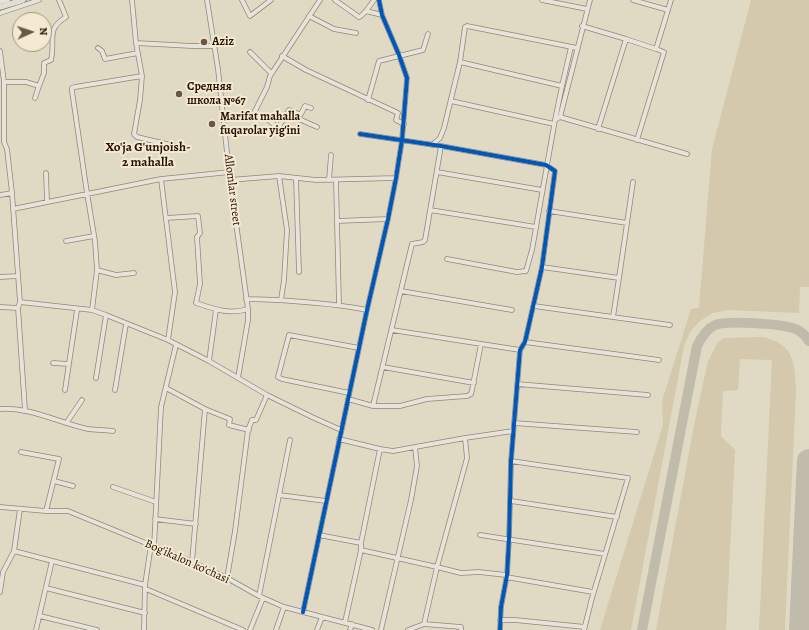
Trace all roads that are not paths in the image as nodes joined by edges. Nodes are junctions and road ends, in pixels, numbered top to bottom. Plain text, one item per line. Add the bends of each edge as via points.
1 (8, 0) edge
2 (23, 0) edge
3 (39, 0) edge
4 (60, 0) edge
5 (132, 0) edge
6 (207, 0) edge
7 (242, 0) edge
8 (271, 0) edge
9 (320, 0) edge
10 (335, 0) edge
11 (374, 0) edge
12 (379, 0) edge
13 (542, 0) edge
14 (590, 0) edge
15 (633, 0) edge
16 (671, 0) edge
17 (0, 2) edge
18 (0, 7) edge
19 (587, 9) junction
20 (668, 10) junction
21 (366, 12) junction
22 (0, 13) edge
23 (382, 15) junction
24 (309, 16) junction
25 (582, 26) junction
26 (356, 33) dead end
27 (428, 34) dead end
28 (626, 39) junction
29 (136, 43) junction
30 (214, 46) junction
31 (571, 47) junction
32 (98, 48) dead end
33 (577, 48) junction
34 (656, 49) junction
35 (0, 51) edge
36 (250, 52) dead end
37 (138, 53) junction
38 (399, 55) junction
39 (282, 56) junction
40 (1, 57) edge
41 (460, 62) junction
42 (271, 73) junction
43 (142, 76) junction
44 (4, 82) junction
45 (39, 86) junction
46 (562, 86) junction
47 (35, 98) dead end
48 (368, 100) junction
49 (451, 101) junction
50 (311, 108) dead end
51 (299, 114) junction
52 (223, 115) junction
53 (560, 117) junction
54 (251, 119) junction
55 (554, 122) junction
56 (404, 124) junction
57 (317, 127) dead end
58 (598, 129) junction
59 (360, 134) dead end
60 (402, 140) junction
61 (637, 140) junction
62 (2, 142) edge
63 (432, 145) junction
64 (441, 146) junction
65 (179, 147) dead end
66 (686, 154) dead end
67 (331, 155) dead end
68 (546, 165) junction
69 (230, 172) junction
70 (437, 172) junction
71 (46, 173) dead end
72 (279, 176) junction
73 (296, 178) junction
74 (396, 178) junction
75 (161, 179) junction
76 (230, 180) junction
77 (329, 180) junction
78 (336, 180) junction
79 (633, 182) dead end
80 (542, 190) junction
81 (12, 193) junction
82 (87, 193) junction
83 (0, 195) edge
84 (47, 201) junction
85 (13, 208) junction
86 (430, 210) junction
87 (550, 211) junction
88 (166, 218) junction
89 (388, 219) junction
90 (337, 221) junction
91 (627, 223) junction
92 (536, 227) junction
93 (94, 236) junction
94 (66, 241) dead end
95 (447, 259) dead end
96 (542, 268) junction
97 (98, 270) junction
98 (299, 272) dead end
99 (134, 273) dead end
100 (18, 276) junction
101 (0, 278) edge
102 (619, 278) junction
103 (401, 291) junction
104 (246, 299) junction
105 (281, 300) junction
106 (20, 302) junction
107 (339, 304) junction
108 (534, 306) junction
109 (0, 307) edge
110 (18, 308) junction
111 (248, 309) junction
112 (77, 310) junction
113 (92, 310) junction
114 (216, 310) junction
115 (366, 310) junction
116 (512, 310) dead end
117 (106, 315) junction
118 (613, 317) junction
119 (126, 324) junction
120 (670, 325) dead end
121 (392, 330) junction
122 (168, 340) junction
123 (525, 342) junction
124 (481, 344) junction
125 (176, 345) junction
126 (359, 348) junction
127 (520, 350) junction
128 (659, 360) dead end
129 (209, 361) junction
130 (53, 363) dead end
131 (69, 364) junction
132 (383, 367) junction
133 (96, 378) dead end
134 (238, 378) junction
135 (474, 383) junction
136 (517, 384) junction
137 (166, 388) junction
138 (64, 390) dead end
139 (115, 390) dead end
140 (349, 393) junction
141 (267, 395) junction
142 (648, 395) dead end
143 (348, 399) junction
144 (82, 400) dead end
145 (373, 406) junction
146 (0, 409) edge
147 (205, 409) junction
148 (25, 410) junction
149 (68, 422) junction
150 (514, 422) junction
151 (249, 430) junction
152 (341, 430) junction
153 (113, 431) dead end
154 (513, 431) junction
155 (638, 432) dead end
156 (465, 438) junction
157 (339, 439) junction
158 (290, 440) dead end
159 (415, 446) junction
160 (380, 449) junction
161 (20, 452) dead end
162 (511, 461) junction
163 (54, 482) junction
164 (73, 486) dead end
165 (113, 487) dead end
166 (279, 495) junction
167 (326, 501) junction
168 (511, 501) junction
169 (156, 502) junction
170 (0, 507) edge
171 (20, 509) junction
172 (46, 511) junction
173 (617, 517) junction
174 (155, 519) junction
175 (196, 524) junction
176 (320, 535) junction
177 (480, 535) dead end
178 (509, 539) junction
179 (361, 544) junction
180 (153, 546) junction
181 (361, 550) junction
182 (14, 551) junction
183 (605, 554) junction
184 (398, 559) junction
185 (52, 561) junction
186 (192, 562) junction
187 (437, 568) junction
188 (506, 577) junction
189 (227, 578) junction
190 (146, 587) junction
191 (46, 588) junction
192 (0, 592) edge
193 (594, 592) junction
194 (261, 597) junction
195 (284, 607) junction
196 (303, 612) junction
197 (145, 613) junction
198 (40, 616) junction
199 (322, 617) junction
200 (500, 620) junction
201 (345, 622) junction
202 (352, 624) junction
203 (424, 624) junction
204 (585, 628) edge
205 (36, 630) edge
206 (97, 630) edge
207 (144, 630) edge
208 (243, 630) edge
209 (250, 630) edge
210 (276, 630) edge
211 (317, 630) edge
212 (350, 630) edge
213 (372, 630) edge
214 (381, 630) edge
215 (408, 630) edge
216 (461, 630) edge
217 (500, 630) edge

1 - 17 street
2 - 18 main road
3 - 22 street
4 - 45 street via 66,17 53,29 51,60 44,63 44,73
5 - 29 street
6 - 30 street, Allomlar street
7 - 8 street via 250,16
9 - 24 street
10 - 21 street via 359,17
11 - 21 street
12 - 23 street
13 - 19 street
14 - 19 street
15 - 20 street
16 - 20 street
19 - 25 street
20 - 34 street
21 - 23 street
23 - 38 street
24 - 26 street via 334,29
24 - 39 street
25 - 28 street
25 - 33 street
27 - 38 street via 423,50
28 - 34 street
28 - 58 street
29 - 30 street
29 - 37 street
30 - 52 street, Allomlar street
31 - 33 street
31 - 41 street via 467,26
31 - 46 street
32 - 37 street via 105,59
33 - 53 street
34 - 61 street via 664,52
35 - 40 street
36 - 42 street
37 - 43 street
38 - 48 street via 379,61
38 - 56 street via 407,78
39 - 42 street
39 - 48 street
40 - 44 street
41 - 46 street
41 - 49 street
42 - 54 street
43 - 65 street via 134,134 137,137
43 - 82 street via 72,88
44 - 45 street via 26,82
44 - 62 street
45 - 47 street
46 - 55 street
48 - 56 street via 398,113 396,120
49 - 55 street
49 - 63 street via 440,138
50 - 51 street via 305,106
51 - 54 street via 289,110 278,128 263,116
51 - 57 street via 299,119
52 - 54 street
52 - 69 street, Allomlar street
53 - 55 street
53 - 58 street
55 - 68 street
56 - 60 street
58 - 61 street
59 - 60 street
60 - 63 street
60 - 74 street
61 - 66 street
62 - 81 street via 7,149
63 - 64 street
64 - 68 street
64 - 70 street
67 - 77 street
68 - 80 street
68 - 87 street via 555,171
69 - 75 street
69 - 76 street, Allomlar street
70 - 80 street
70 - 86 street
71 - 84 street
72 - 73 street
72 - 76 street
72 - 105 street via 287,230
73 - 77 street
73 - 98 street
74 - 78 street
74 - 89 street
75 - 82 street
75 - 88 street
76 - 104 street, Allomlar street
77 - 78 street
78 - 90 street
79 - 91 street
80 - 92 street
81 - 83 street
81 - 85 street
82 - 84 street
82 - 93 street
84 - 85 street
85 - 100 street
86 - 92 street
86 - 103 street via 425,240 412,244
87 - 91 street
87 - 96 street
88 - 114 street via 198,216 200,284 196,303
88 - 122 street via 175,292
89 - 90 street
89 - 115 street
90 - 107 street
91 - 102 street
92 - 95 street via 526,271 517,272
93 - 94 street
93 - 97 street
96 - 102 street
96 - 108 street
97 - 99 street via 116,275
97 - 113 street
100 - 101 street
100 - 106 street
102 - 118 street
103 - 116 street
103 - 121 street
104 - 105 street
104 - 111 street, Allomlar street
105 - 107 street
106 - 110 street
106 - 112 street
107 - 115 street
108 - 118 street
108 - 123 street
109 - 110 street
110 - 148 street
111 - 114 street via 236,312
111 - 134 street, Allomlar street
112 - 113 street
112 - 131 street
113 - 117 street
114 - 129 street
115 - 126 street
117 - 119 street
117 - 133 street
118 - 120 street
119 - 122 street
119 - 139 street
121 - 124 street
121 - 132 street
122 - 125 street
123 - 127 street
123 - 128 street
124 - 127 street
124 - 135 street
125 - 129 street
125 - 137 street
126 - 140 street
126 - 140 street via 289,335 278,377
127 - 136 street
129 - 134 street
130 - 131 street
131 - 138 street
132 - 135 street
132 - 145 street
134 - 141 street
135 - 145 street via 467,396 426,399 400,406
136 - 142 street
136 - 150 street
137 - 147 street
137 - 169 street via 161,407
140 - 143 street
141 - 151 street
141 - 152 street
143 - 145 street
143 - 152 street
144 - 149 street
146 - 148 street
147 - 151 street via 230,419 229,425
147 - 175 street
148 - 149 street
149 - 153 street
150 - 154 street
150 - 155 street
151 - 189 street
152 - 157 street
154 - 156 street
154 - 162 street
156 - 159 street
156 - 187 street via 467,458
157 - 160 street
157 - 167 street
158 - 166 street
159 - 160 street via 393,451
159 - 184 street via 417,466
160 - 179 street
161 - 163 street via 59,459
162 - 168 street
162 - 173 street via 628,478
163 - 164 street
163 - 172 street
165 - 169 street
166 - 167 street
166 - 194 street
167 - 176 street
168 - 173 street
168 - 178 street
169 - 174 street
170 - 171 street, Bog'ikalon ko'chasi
171 - 172 street, Bog'ikalon ko'chasi
171 - 182 street
172 - 180 street, Bog'ikalon ko'chasi via 68,511
173 - 183 street
174 - 175 street
174 - 180 street
175 - 186 street
176 - 179 street
176 - 196 street
177 - 178 street
178 - 183 street
178 - 188 street
179 - 181 street
180 - 186 street, Bog'ikalon ko'chasi
180 - 190 street
181 - 184 street
181 - 201 street
182 - 185 street
182 - 192 street via 3,572
183 - 193 street
184 - 187 street
184 - 214 street
185 - 190 street
185 - 191 street
186 - 189 street, Bog'ikalon ko'chasi
187 - 188 street
187 - 203 street
188 - 193 street
188 - 200 street
189 - 194 street, Bog'ikalon ko'chasi
190 - 197 street
190 - 208 street
191 - 197 street
191 - 198 street
193 - 204 street
194 - 195 street, Bog'ikalon ko'chasi
194 - 209 street
195 - 196 street, Bog'ikalon ko'chasi
195 - 210 street
196 - 199 street, Bog'ikalon ko'chasi
197 - 207 street
198 - 205 street
198 - 206 street
199 - 201 street, Bog'ikalon ko'chasi
199 - 211 street
200 - 204 street
200 - 217 street
201 - 202 street, Bog'ikalon ko'chasi
202 - 212 street
202 - 213 street, Bog'ikalon ko'chasi
203 - 215 street
203 - 216 street via 461,627

